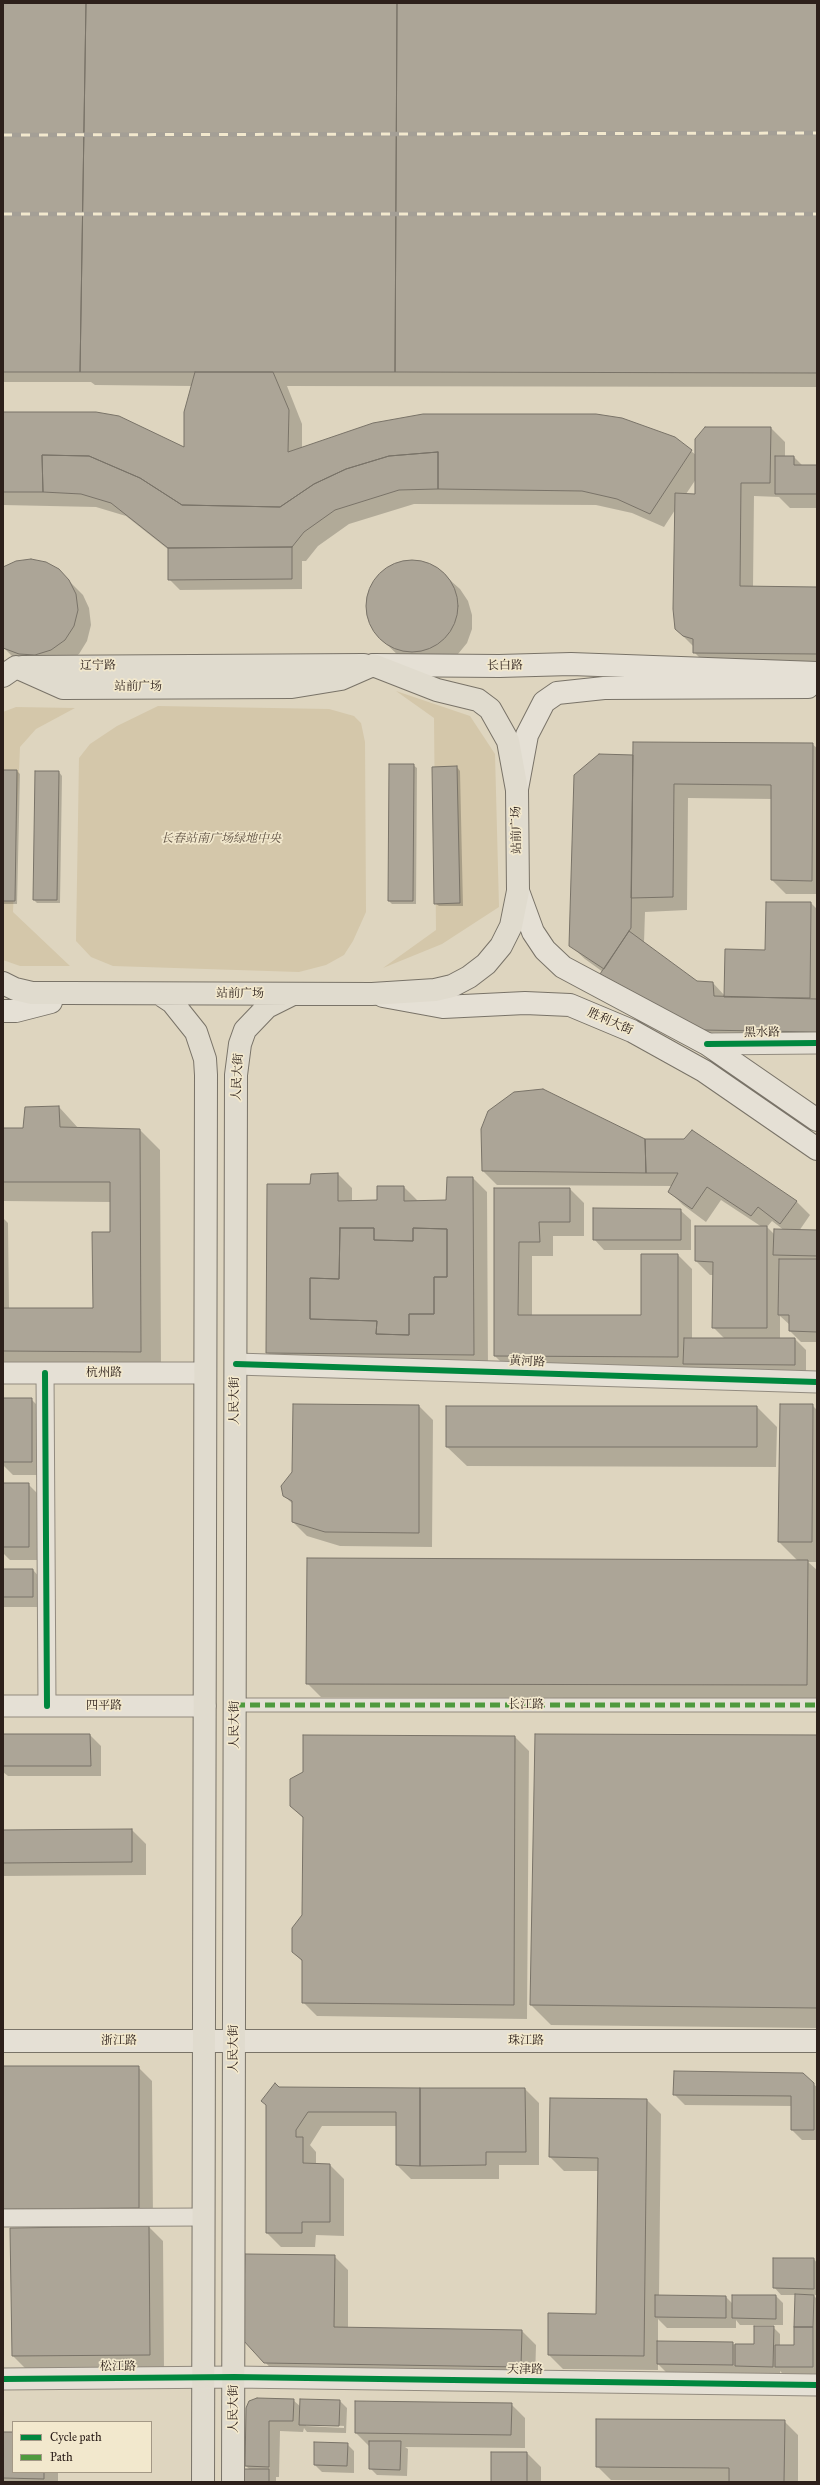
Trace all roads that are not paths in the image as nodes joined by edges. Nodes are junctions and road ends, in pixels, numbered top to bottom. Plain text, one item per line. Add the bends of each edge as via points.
1 (193, 664) joint
2 (373, 665) junction
3 (7, 670) edge
4 (817, 673) edge
5 (817, 687) edge
6 (517, 790) junction
7 (518, 891) junction
8 (3, 983) edge
9 (121, 994) junction
10 (160, 994) junction
11 (293, 994) junction
12 (372, 994) junction
13 (3, 996) edge
14 (51, 1002) junction
15 (3, 1011) edge
16 (817, 1043) edge
17 (707, 1044) junction
18 (817, 1120) edge
19 (817, 1149) edge
20 (236, 1364) junction
21 (3, 1373) edge
22 (45, 1373) junction
23 (205, 1373) junction
24 (817, 1382) edge
25 (235, 1705) junction
26 (817, 1705) edge
27 (3, 1706) edge
28 (47, 1706) junction
29 (205, 1706) junction
30 (204, 2040) junction
31 (234, 2040) junction
32 (3, 2041) edge
33 (817, 2041) edge
34 (204, 2217) junction
35 (3, 2218) edge
36 (234, 2377) junction
37 (203, 2378) junction
38 (3, 2379) edge
39 (817, 2385) edge
40 (203, 2482) edge
41 (234, 2482) edge

1 - 2 main road, 长白路
1 - 3 main road, 辽宁路
2 - 3 main road, 站前广场 via 341,679 292,687 63,688
2 - 4 main road, 长白路 via 571,664
2 - 6 main road, 站前广场 via 437,690 478,700 490,709 508,741
5 - 6 main road via 604,688 558,693 544,702 527,735
6 - 7 main road, 站前广场
7 - 12 main road, 站前广场 via 511,926 501,946 486,964 469,977 452,986 436,990
7 - 17 main road, 胜利大街 via 533,932 545,950 563,967
8 - 9 main road, 站前广场 via 15,989 32,992
9 - 10 main road, 站前广场
9 - 14 main road via 93,1002
10 - 11 main road, 站前广场
10 - 23 main road via 172,1002 196,1032 204,1059
11 - 12 main road, 站前广场
11 - 20 main road, 人民大街 via 267,1007 245,1030 237,1059
12 - 19 main road, 胜利大街 via 443,1007 525,1003 570,1005 632,1031 704,1070
13 - 14 main road
14 - 15 main road via 16,1011
16 - 17 street, 黑水路
17 - 18 main road, 胜利大街
20 - 24 street, 黄河路
20 - 25 main road, 人民大街
21 - 22 street, 杭州路
22 - 23 street, 杭州路
22 - 28 street
23 - 29 main road
25 - 26 street, 长江路
25 - 31 main road, 人民大街
27 - 28 street, 四平路
28 - 29 street, 四平路
29 - 30 main road
30 - 31 main road, 浙江路
30 - 32 main road, 浙江路
30 - 34 main road
31 - 33 main road, 珠江路
31 - 36 main road, 人民大街
34 - 35 street
34 - 37 main road
36 - 37 street, 松江路
36 - 39 street, 天津路
36 - 41 main road, 人民大街
37 - 38 street, 松江路
37 - 40 main road

